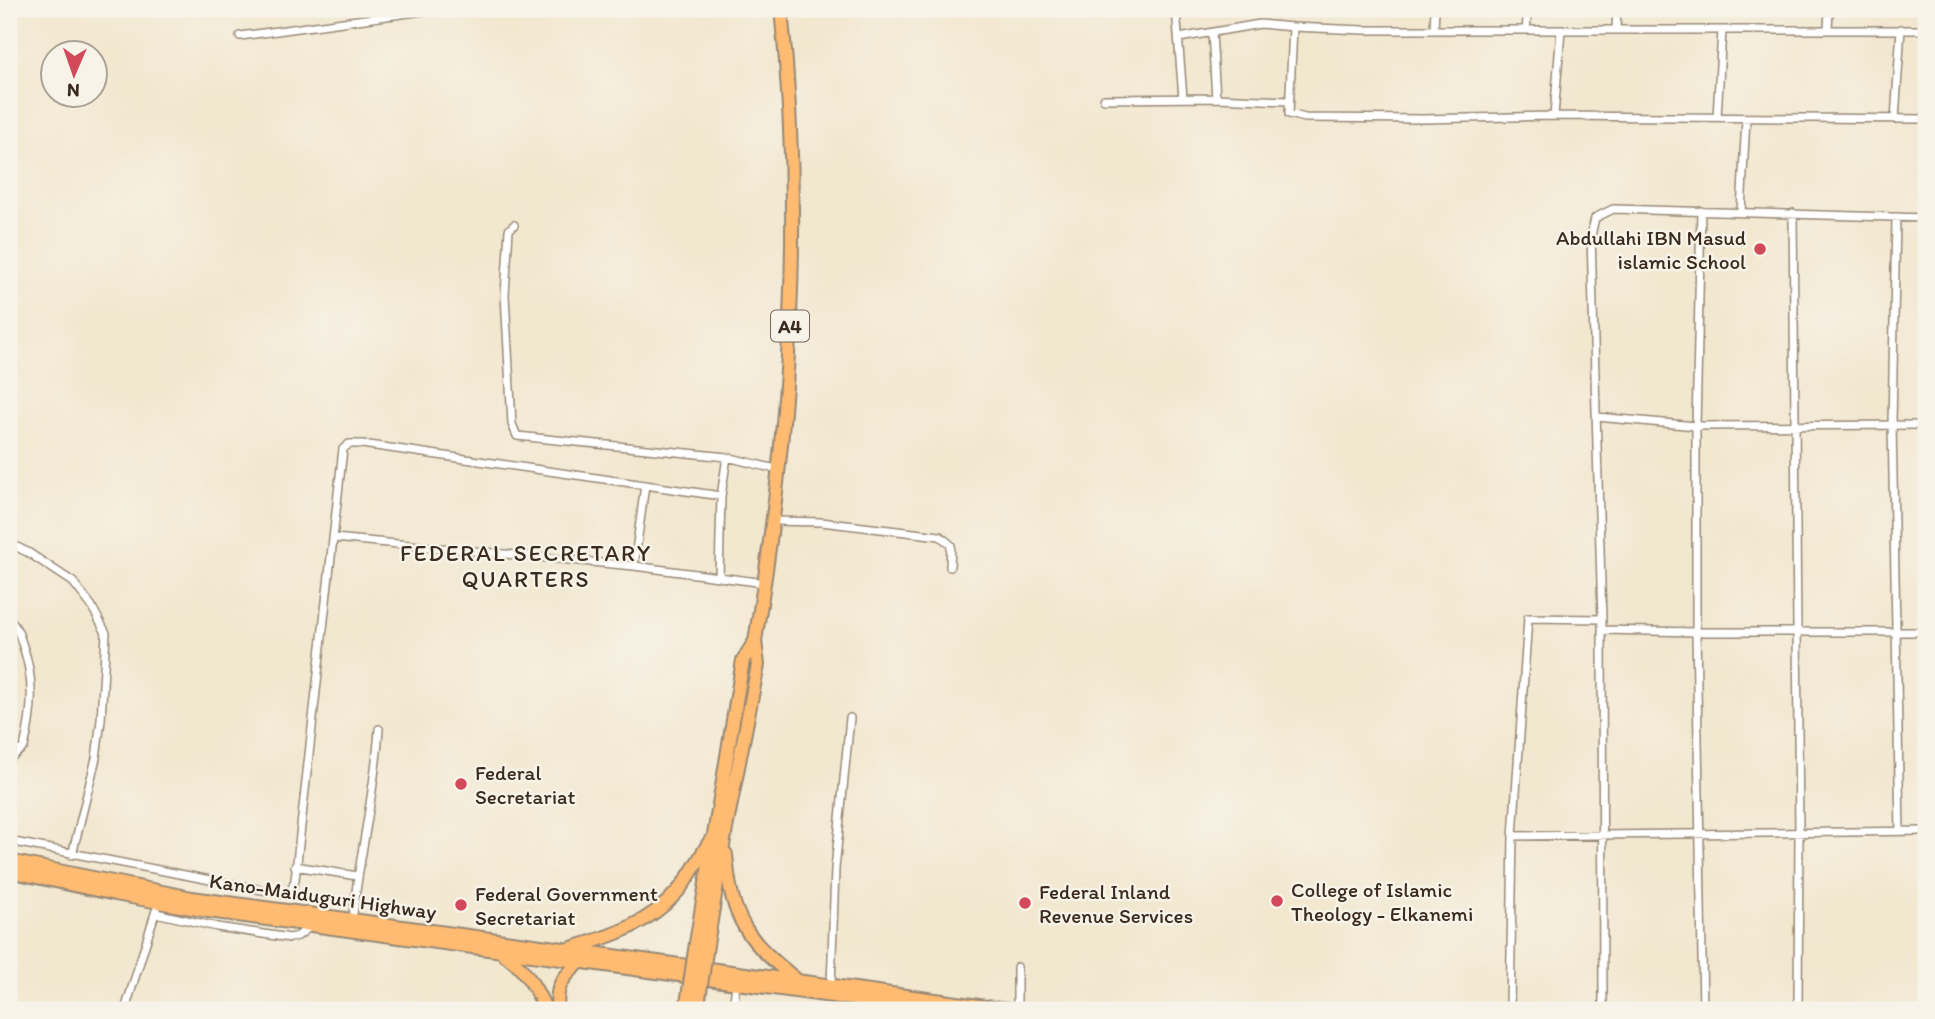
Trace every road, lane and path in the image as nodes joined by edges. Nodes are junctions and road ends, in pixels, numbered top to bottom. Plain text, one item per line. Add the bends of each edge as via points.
1 (438, 9) edge
2 (781, 9) edge
3 (1176, 9) edge
4 (1435, 9) edge
5 (1528, 9) edge
6 (1617, 9) edge
7 (1829, 9) edge
8 (1293, 27) junction
9 (1828, 29) junction
10 (1901, 29) junction
11 (1434, 30) junction
12 (1526, 30) junction
13 (1561, 30) junction
14 (1616, 30) junction
15 (1722, 30) junction
16 (1926, 30) edge
17 (1212, 33) junction
18 (240, 36) dead end
19 (1179, 38) junction
20 (1216, 97) junction
21 (1183, 98) junction
22 (1104, 99) dead end
23 (1289, 101) junction
24 (1554, 116) junction
25 (1717, 117) junction
26 (1746, 118) junction
27 (1895, 119) junction
28 (1926, 119) edge
29 (1702, 211) junction
30 (1741, 212) junction
31 (1793, 213) junction
32 (1896, 217) junction
33 (1926, 218) edge
34 (514, 225) dead end
35 (1597, 417) junction
36 (1892, 424) junction
37 (1926, 425) edge
38 (1696, 426) junction
39 (1794, 427) junction
40 (727, 457) junction
41 (780, 470) junction
42 (645, 485) junction
43 (721, 496) junction
44 (773, 521) junction
45 (334, 538) junction
46 (9, 543) edge
47 (634, 566) junction
48 (950, 567) dead end
49 (719, 577) junction
50 (765, 583) junction
51 (9, 620) edge
52 (1602, 620) junction
53 (1602, 630) junction
54 (1797, 631) junction
55 (1696, 632) junction
56 (1895, 632) junction
57 (1926, 632) edge
58 (850, 718) dead end
59 (379, 729) dead end
60 (9, 759) edge
61 (1900, 831) junction
62 (1926, 831) edge
63 (1799, 832) junction
64 (1701, 833) junction
65 (719, 834) junction
66 (1513, 836) junction
67 (1602, 837) junction
68 (9, 841) edge
69 (72, 855) junction
70 (9, 861) edge
71 (295, 866) junction
72 (9, 871) edge
73 (357, 876) junction
74 (157, 908) junction
75 (352, 926) junction
76 (567, 949) junction
77 (500, 952) junction
78 (579, 962) junction
79 (1017, 967) dead end
80 (799, 982) junction
81 (736, 984) junction
82 (831, 986) junction
83 (692, 1007) edge
84 (125, 1010) edge
85 (546, 1010) edge
86 (558, 1010) edge
87 (733, 1010) edge
88 (935, 1010) edge
89 (1008, 1010) edge
90 (1017, 1010) edge
91 (1510, 1010) edge
92 (1603, 1010) edge
93 (1703, 1010) edge
94 (1798, 1010) edge

1 - 18 street
2 - 41 highway, A4 via 790,125 791,284
3 - 19 street
4 - 11 street
5 - 12 street
6 - 14 street
7 - 9 street
8 - 11 street
8 - 17 street via 1260,24
8 - 23 street
9 - 10 street
9 - 15 street
10 - 16 street
10 - 27 street
11 - 12 street
12 - 13 street
13 - 14 street
13 - 24 street
14 - 15 street
15 - 25 street
17 - 19 street
17 - 20 street
19 - 21 street
20 - 21 street
20 - 23 street
21 - 22 street
23 - 24 street via 1289,114 1305,118
24 - 25 street
25 - 26 street
26 - 27 street
26 - 30 street
27 - 28 street
29 - 30 street
29 - 35 street via 1613,209 1595,218 1591,236
29 - 38 street
30 - 31 street
31 - 32 street
31 - 39 street
32 - 33 street
32 - 36 street
34 - 40 street via 509,230 505,295 512,424 517,436
35 - 38 street
35 - 52 street
36 - 37 street
36 - 39 street
36 - 56 street
38 - 39 street
38 - 55 street
39 - 54 street
40 - 41 street
40 - 43 street
41 - 44 highway, A4
42 - 43 street
42 - 45 street via 349,444 344,449
42 - 47 street
43 - 49 street
44 - 48 street via 940,536 951,545
44 - 50 highway, A4
45 - 47 street
45 - 71 street
46 - 69 street via 73,582 106,634 96,758
47 - 49 street
49 - 50 street
50 - 65 highway, A4 via 755,641 743,660
51 - 60 street via 15,624 30,664 33,702 24,747
52 - 53 street
52 - 66 street via 1528,618
53 - 55 street
53 - 67 street
54 - 55 street
54 - 56 street
54 - 63 street
55 - 64 street
56 - 57 street
56 - 61 street
58 - 82 street via 835,869
59 - 73 street
61 - 62 street
61 - 63 street
63 - 64 street
63 - 94 street
64 - 67 street
64 - 93 street
65 - 76 highway via 659,910 635,926
65 - 80 highway via 742,926
65 - 83 highway, A4, bridge
66 - 67 street
66 - 91 street
67 - 92 street
68 - 69 street
69 - 71 street via 283,894 291,891
70 - 75 highway, Kano-Maiduguri Highway
71 - 73 street
72 - 74 highway, Kano-Maiduguri Highway
73 - 75 street
74 - 75 highway, Kano-Maiduguri Highway via 312,926
74 - 84 street
75 - 76 highway, Kano-Maiduguri Highway
75 - 77 highway, Kano-Maiduguri Highway
76 - 80 highway, Kano-Maiduguri Highway
77 - 78 highway, Kano-Maiduguri Highway
77 - 85 highway via 531,980
78 - 81 highway, Kano-Maiduguri Highway
78 - 86 highway via 558,985
79 - 90 street
80 - 82 highway, Kano-Maiduguri Highway
81 - 87 street
81 - 88 highway, Kano-Maiduguri Highway
82 - 89 highway, Kano-Maiduguri Highway

